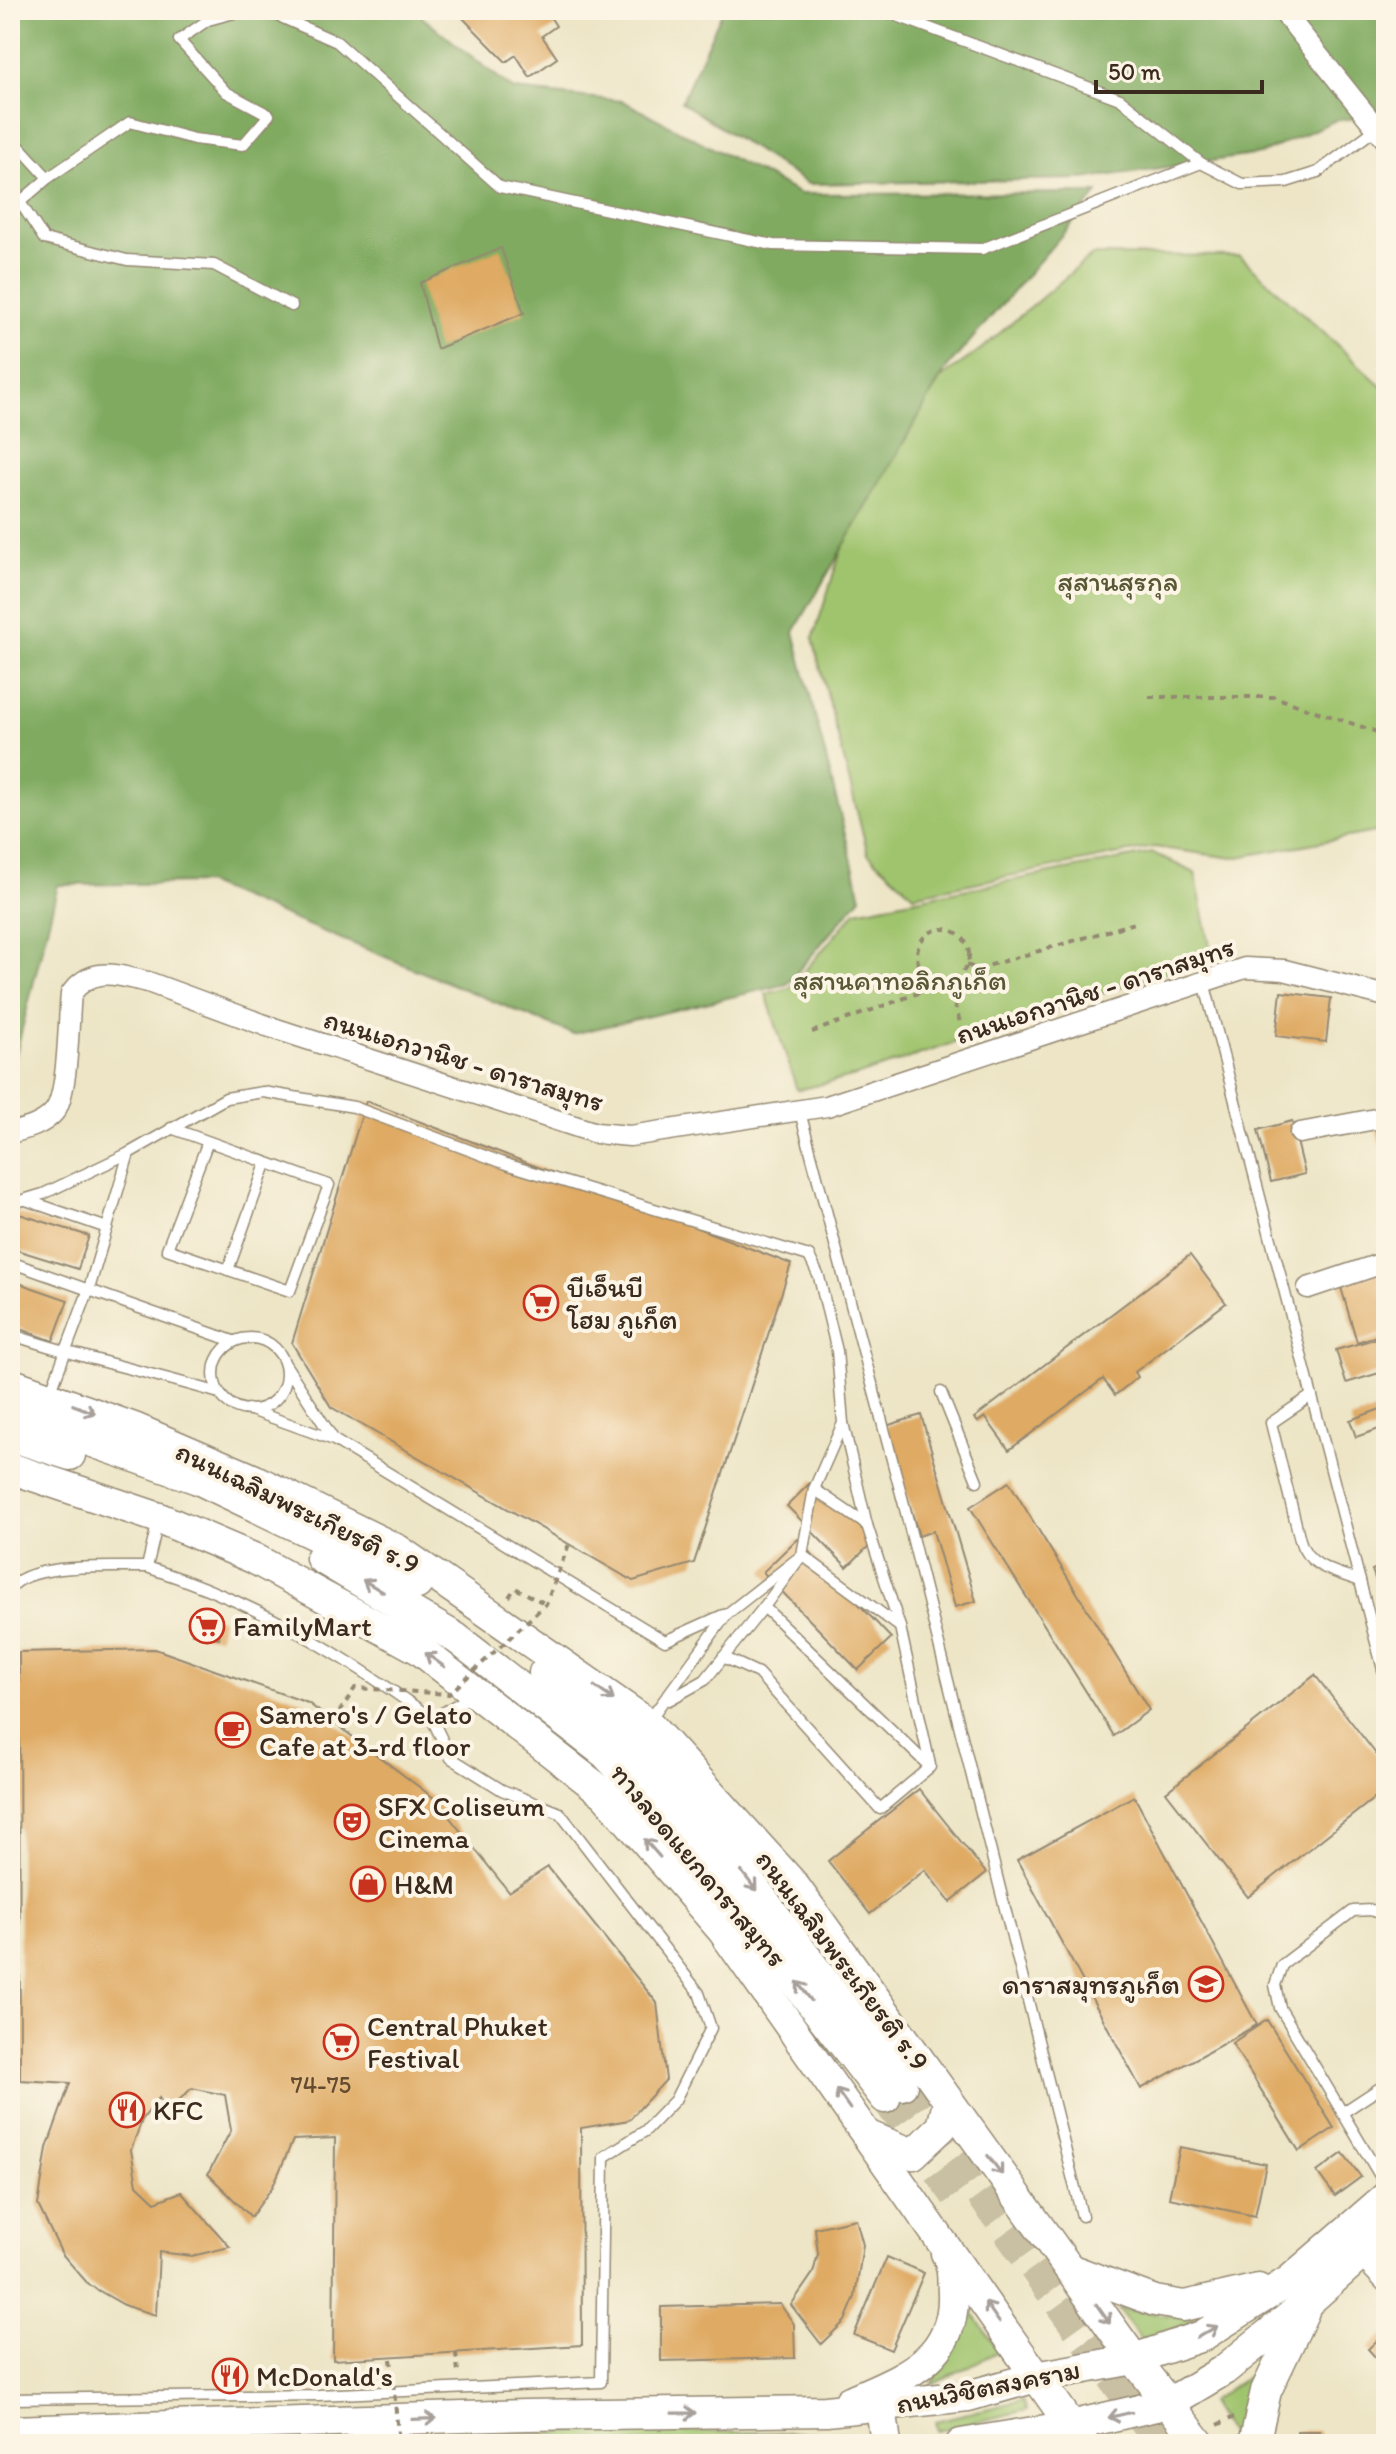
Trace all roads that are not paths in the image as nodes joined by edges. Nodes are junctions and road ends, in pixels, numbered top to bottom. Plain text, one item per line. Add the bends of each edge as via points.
1 (245, 10) edge
2 (265, 10) edge
3 (881, 10) edge
4 (1282, 10) edge
5 (1382, 134) edge
6 (19, 146) dead end
7 (1201, 163) junction
8 (48, 178) junction
9 (292, 306) dead end
10 (1204, 982) junction
11 (1386, 996) edge
12 (800, 1112) junction
13 (1386, 1117) edge
14 (171, 1128) junction
15 (10, 1133) edge
16 (1300, 1133) dead end
17 (207, 1144) junction
18 (129, 1153) junction
19 (266, 1164) junction
20 (25, 1199) junction
21 (10, 1204) edge
22 (107, 1228) junction
23 (10, 1262) edge
24 (1386, 1262) edge
25 (228, 1270) junction
26 (1308, 1288) dead end
27 (89, 1289) junction
28 (10, 1334) edge
29 (233, 1341) junction
30 (66, 1355) junction
31 (283, 1361) junction
32 (10, 1383) edge
33 (941, 1392) dead end
34 (219, 1393) junction
35 (49, 1396) junction
36 (1311, 1396) junction
37 (248, 1409) junction
38 (10, 1413) edge
39 (843, 1423) junction
40 (10, 1436) edge
41 (334, 1440) junction
42 (10, 1468) edge
43 (977, 1481) dead end
44 (814, 1489) junction
45 (159, 1518) junction
46 (867, 1525) junction
47 (802, 1555) junction
48 (147, 1567) junction
49 (1360, 1581) junction
50 (10, 1589) edge
51 (764, 1607) junction
52 (727, 1614) junction
53 (900, 1627) junction
54 (723, 1657) junction
55 (1386, 1681) edge
56 (478, 1692) junction
57 (654, 1715) junction
58 (432, 1719) junction
59 (930, 1767) junction
60 (1386, 1916) edge
61 (1386, 2084) edge
62 (948, 2103) junction
63 (1342, 2113) junction
64 (869, 2136) junction
65 (1386, 2186) edge
66 (906, 2188) junction
67 (1386, 2197) edge
68 (1082, 2216) dead end
69 (1386, 2232) edge
70 (1360, 2255) junction
71 (1072, 2270) junction
72 (1386, 2282) edge
73 (1299, 2291) junction
74 (1134, 2359) junction
75 (1036, 2377) junction
76 (10, 2399) edge
77 (1169, 2403) junction
78 (881, 2406) junction
79 (826, 2411) junction
80 (10, 2431) edge
81 (1077, 2435) edge
82 (886, 2444) edge
83 (961, 2444) edge
84 (1200, 2444) edge
85 (1254, 2444) edge

1 - 8 lane via 208,20 179,40 226,92 269,115 243,145 130,122
2 - 7 lane via 337,42 500,187 773,245 982,249
3 - 7 lane via 1120,99
4 - 5 street
5 - 7 lane via 1318,172 1286,182 1242,184
6 - 8 lane
8 - 9 lane via 20,202 44,239 127,260 214,265
10 - 11 street, ถนนเอกวานิช - ดาราสมุทร via 1245,968 1284,970
10 - 12 street, ถนนเอกวานิช - ดาราสมุทร
10 - 36 lane
12 - 15 street, ถนนเอกวานิช - ดาราสมุทร via 630,1136 596,1133 109,973 92,974 71,994 56,1110 31,1128
12 - 68 lane
13 - 16 street
14 - 17 lane
14 - 18 lane
14 - 39 lane via 226,1098 263,1092 354,1107 509,1165 809,1256 837,1351
17 - 19 lane
17 - 25 lane via 167,1249
18 - 20 lane
18 - 22 lane
19 - 25 lane
19 - 25 lane via 329,1185 290,1291
20 - 21 lane
20 - 22 lane
22 - 27 lane
23 - 27 lane
24 - 26 street
27 - 29 lane
27 - 30 lane
28 - 30 lane
29 - 31 lane via 268,1342
29 - 34 lane via 213,1370
30 - 34 lane via 98,1358
30 - 35 lane
31 - 37 lane via 286,1372 279,1395 261,1408
31 - 41 lane
32 - 35 main road, ถนนเฉลิมพระเกียรติ ร.9
33 - 43 lane
34 - 37 lane via 237,1408
35 -> 57 main road, ถนนเฉลิมพระเกียรติ ร.9 via 255,1480 398,1550
36 - 49 lane
36 - 49 lane via 1271,1423 1303,1551 1318,1565
37 - 41 lane
38 -> 40 main road, ทางลอดแยกดาราสมุทร via 198,1479 404,1576 519,1653 625,1738 744,1874 893,2091 682,1836 606,1754 456,1638 367,1582 243,1516
39 - 44 lane
39 - 46 lane
41 - 52 lane via 665,1641
42 - 45 main road
44 - 46 lane
44 - 47 lane
45 - 48 lane
56 -> 45 main road via 406,1641 253,1558
46 - 53 lane
47 - 51 lane
47 - 52 lane
47 - 53 lane
48 - 50 lane via 48,1570 16,1579
48 - 58 lane via 290,1624
49 - 55 lane
51 - 54 lane
51 - 59 lane
52 - 57 lane
53 - 59 lane
54 - 57 lane via 705,1680
54 - 59 lane via 758,1673 880,1809
56 - 58 lane
64 -> 56 main road via 723,1931 605,1794
57 - 62 main road, ถนนเฉลิมพระเกียรติ ร.9 via 792,1883
58 - 76 lane via 451,1758 502,1790 560,1813 699,1993 711,2028 675,2100 645,2131 604,2157 601,2382 318,2395
60 - 63 lane via 1353,1911 1277,1974 1280,2008
61 - 63 lane
62 - 64 main road via 942,2127 913,2154
62 -> 71 main road, ถนนเฉลิมพระเกียรติ ร.9
63 - 65 lane
64 - 66 main road
75 -> 66 main road
66 - 79 main road via 952,2262 953,2309 945,2335 932,2358
67 - 73 main road, ถนนวิชิตสงคราม
69 - 70 main road, ถนนวิชิตสงคราม
70 - 72 street
70 - 73 main road, ถนนวิชิตสงคราม
71 - 73 main road via 1155,2301 1184,2306
71 -> 74 main road, ถนนเฉลิมพระเกียรติ ร.9
74 -> 73 main road, ถนนวิชิตสงคราม via 1202,2336
73 - 77 main road, ถนนวิชิตสงคราม via 1224,2370
73 - 85 main road
74 - 75 main road, ถนนวิชิตสงคราม
74 - 77 main road, ถนนเฉลิมพระเกียรติ ร.9
75 - 78 main road, ถนนวิชิตสงคราม via 968,2396
75 - 81 main road
77 -> 81 main road, ถนนวิชิตสงคราม
77 - 84 main road, ถนนเฉลิมพระเกียรติ ร.9
78 - 79 main road, ถนนวิชิตสงคราม
78 - 82 main road
80 -> 79 main road, ถนนวิชิตสงคราม
81 - 83 main road, ถนนวิชิตสงคราม

